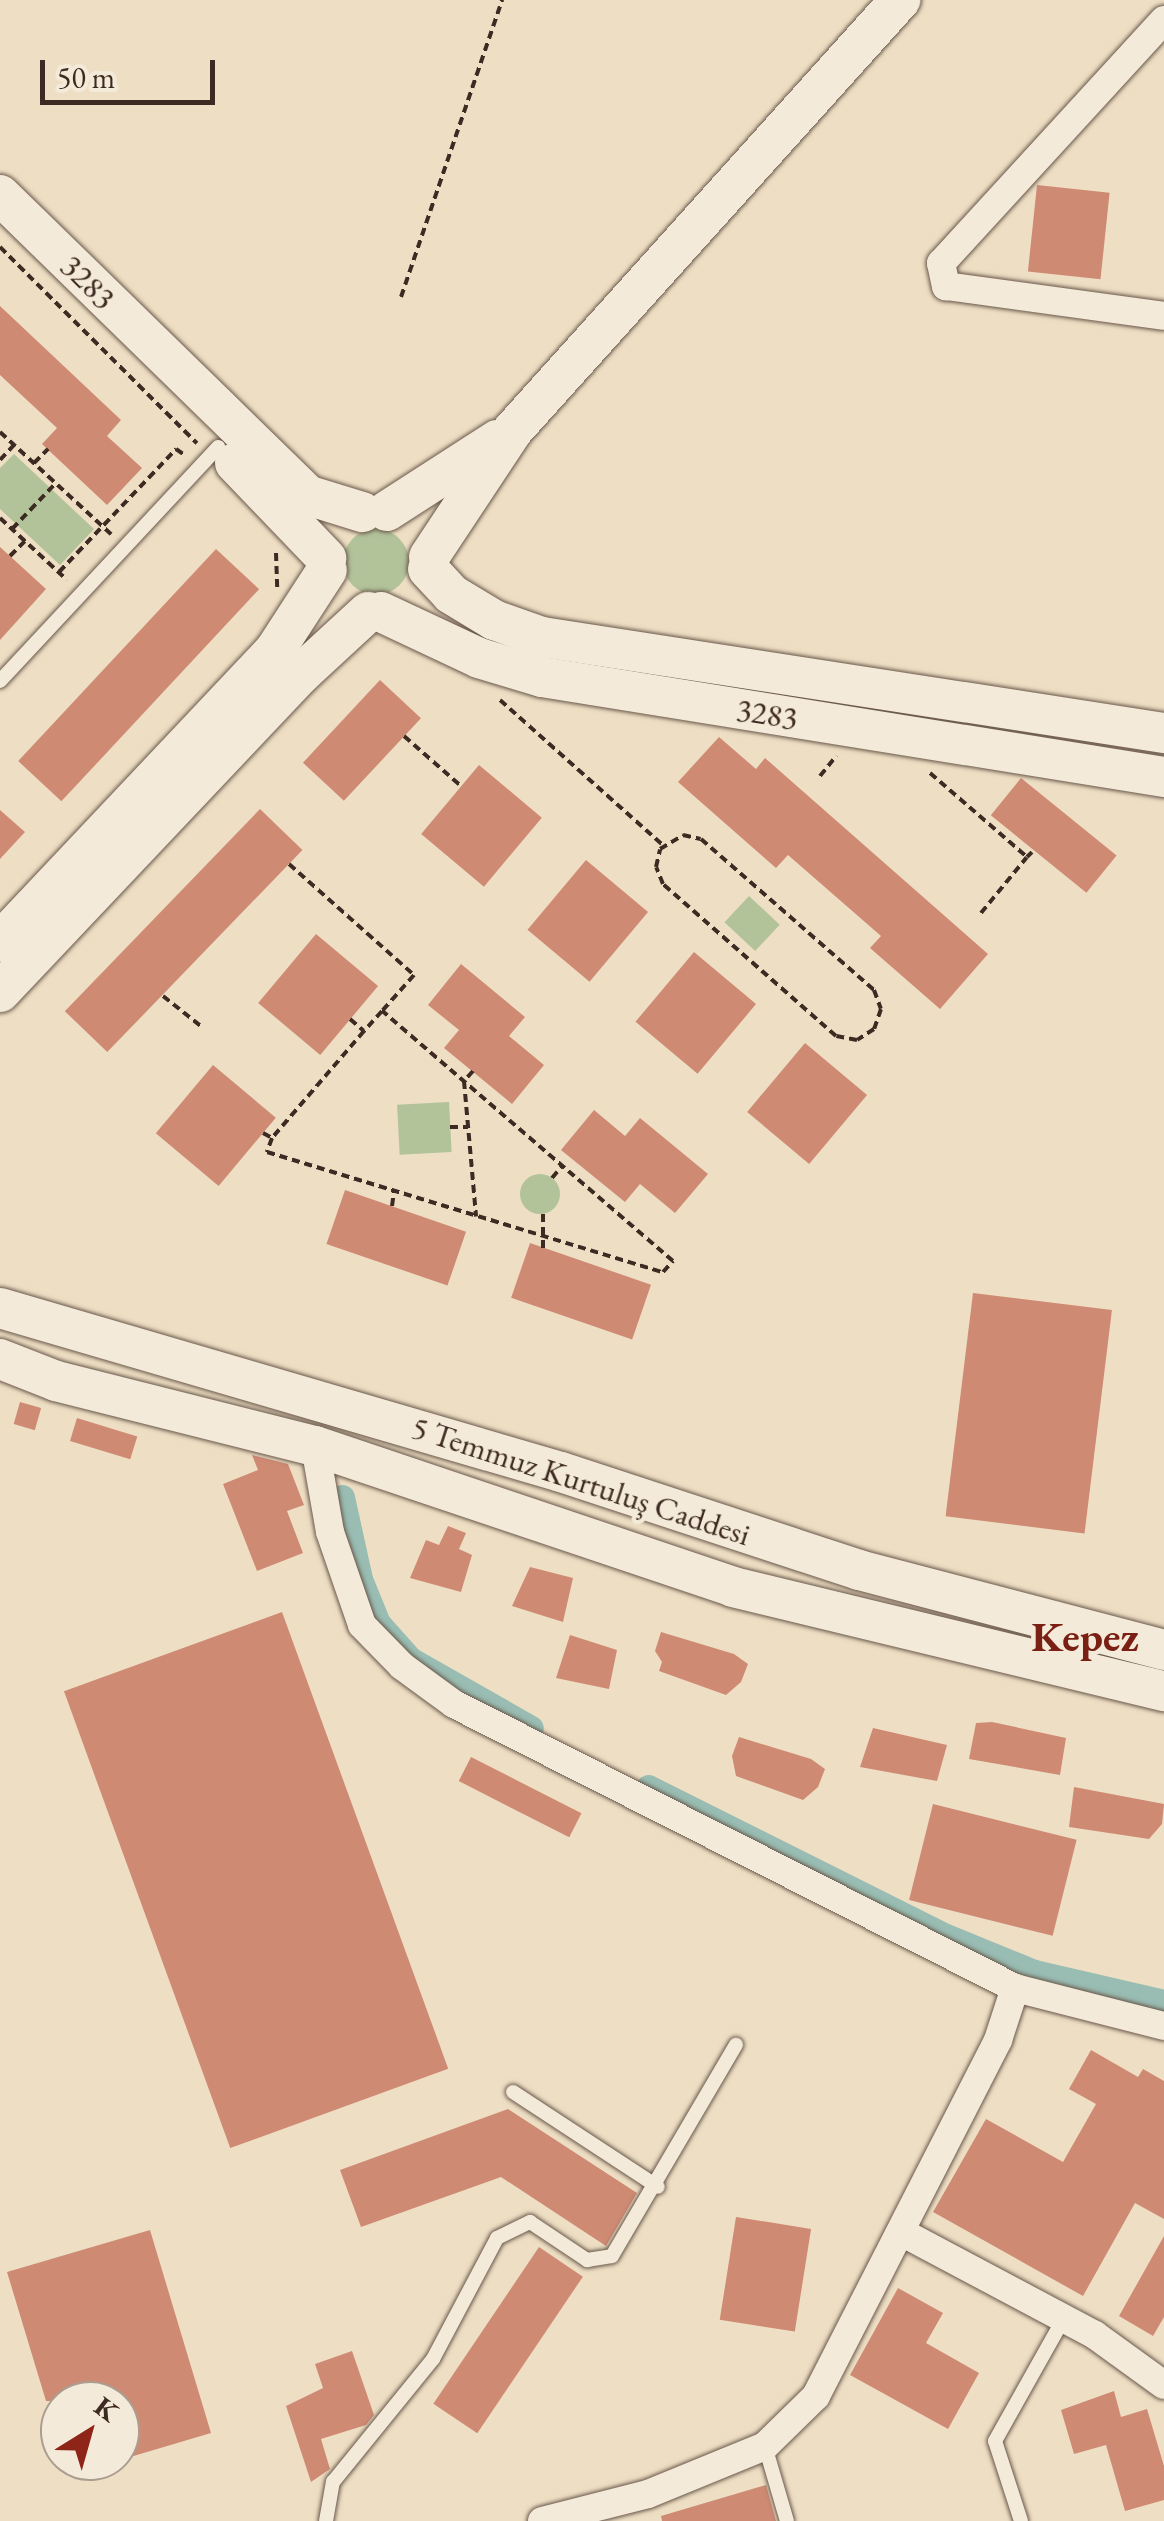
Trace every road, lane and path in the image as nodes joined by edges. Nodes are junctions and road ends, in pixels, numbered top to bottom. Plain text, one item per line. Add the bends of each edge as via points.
1 (502, 0) edge
2 (900, 0) edge
3 (1164, 20) edge
4 (0, 195) edge
5 (0, 226) edge
6 (0, 247) edge
7 (401, 297) dead end
8 (1164, 316) edge
9 (513, 430) junction
10 (0, 432) edge
11 (210, 444) junction
12 (14, 445) junction
13 (48, 449) dead end
14 (0, 460) edge
15 (34, 463) junction
16 (56, 483) junction
17 (375, 511) junction
18 (0, 518) edge
19 (102, 526) junction
20 (12, 529) junction
21 (25, 540) junction
22 (125, 546) junction
23 (276, 550) dead end
24 (10, 556) dead end
25 (428, 563) junction
26 (326, 564) junction
27 (59, 572) junction
28 (82, 593) junction
29 (278, 604) dead end
30 (375, 612) junction
31 (0, 681) edge
32 (500, 700) dead end
33 (1164, 733) edge
34 (404, 736) dead end
35 (842, 750) dead end
36 (912, 768) dead end
37 (820, 776) dead end
38 (1164, 777) edge
39 (462, 787) dead end
40 (663, 845) junction
41 (290, 864) dead end
42 (980, 913) dead end
43 (0, 942) edge
44 (0, 992) edge
45 (163, 996) dead end
46 (382, 1011) junction
47 (350, 1020) dead end
48 (202, 1028) dead end
49 (364, 1030) junction
50 (472, 1072) dead end
51 (464, 1082) junction
52 (450, 1126) dead end
53 (468, 1127) junction
54 (263, 1133) dead end
55 (272, 1138) junction
56 (562, 1166) junction
57 (588, 1172) dead end
58 (552, 1178) dead end
59 (580, 1181) junction
60 (394, 1191) junction
61 (392, 1206) dead end
62 (543, 1214) dead end
63 (476, 1216) junction
64 (543, 1236) junction
65 (543, 1248) dead end
66 (0, 1308) edge
67 (0, 1359) edge
68 (315, 1446) junction
69 (1164, 1650) edge
70 (1164, 1691) edge
71 (1015, 1988) junction
72 (1164, 2026) edge
73 (736, 2045) dead end
74 (512, 2092) dead end
75 (658, 2187) junction
76 (903, 2233) junction
77 (1064, 2318) junction
78 (1164, 2384) edge
79 (765, 2446) junction
80 (326, 2521) edge
81 (542, 2521) edge
82 (787, 2521) edge
83 (1021, 2521) edge

1 - 7 path
2 - 9 street
3 - 8 street via 940,263 946,286
4 - 17 street, 3283 via 294,483 322,501
5 - 11 street, 3283
6 - 11 path
9 - 17 street
9 - 25 street
10 - 12 path
11 - 19 path via 190,460 176,449
11 - 22 lane
11 - 26 street, 3283
12 - 14 path
12 - 15 path
13 - 15 path
15 - 16 path
16 - 19 path
16 - 20 path
17 - 25 street via 411,523
17 - 26 street via 333,534
18 - 20 path
19 - 22 path
19 - 27 path
20 - 21 path
21 - 24 path
21 - 27 path
22 - 28 lane
23 - 29 path
25 - 30 street via 412,599
25 - 33 street, 3283 via 451,594 494,620 542,637
26 - 30 street via 337,593
26 - 43 street via 275,650
27 - 28 path
28 - 31 lane
30 - 38 street, 3283 via 542,678
30 - 44 street via 302,673
32 - 40 path
34 - 39 path
35 - 37 path
36 - 42 path via 929,773 1030,854
40 - 40 path via 683,835 702,839 874,990 881,1010 874,1029 857,1040 836,1036 663,884 656,867
41 - 46 path via 414,975
45 - 48 path
46 - 49 path
46 - 51 path
47 - 49 path
49 - 55 path
50 - 51 path
51 - 53 path
51 - 56 path
52 - 53 path
53 - 63 path
54 - 55 path
55 - 60 path via 267,1152
56 - 58 path
56 - 59 path
57 - 59 path
59 - 64 path via 673,1261 664,1272
60 - 61 path
60 - 63 path
62 - 64 path
63 - 64 path
64 - 65 path
66 - 69 street, 5 Temmuz Kurtuluş Caddesi via 524,1460 860,1570
67 - 68 street, 5 Temmuz Kurtuluş Caddesi via 56,1381
68 - 70 street, 5 Temmuz Kurtuluş Caddesi via 732,1588
68 - 71 street via 330,1532 362,1625 402,1666 520,1739
71 - 72 street
71 - 76 street via 998,2040
73 - 75 lane
74 - 75 lane
75 - 80 lane via 618,2250 604,2260 587,2260 530,2222 503,2232 433,2359 333,2482
76 - 77 street
76 - 79 street via 816,2396
77 - 78 street
77 - 83 lane via 994,2441
79 - 81 street via 648,2494
79 - 82 lane

